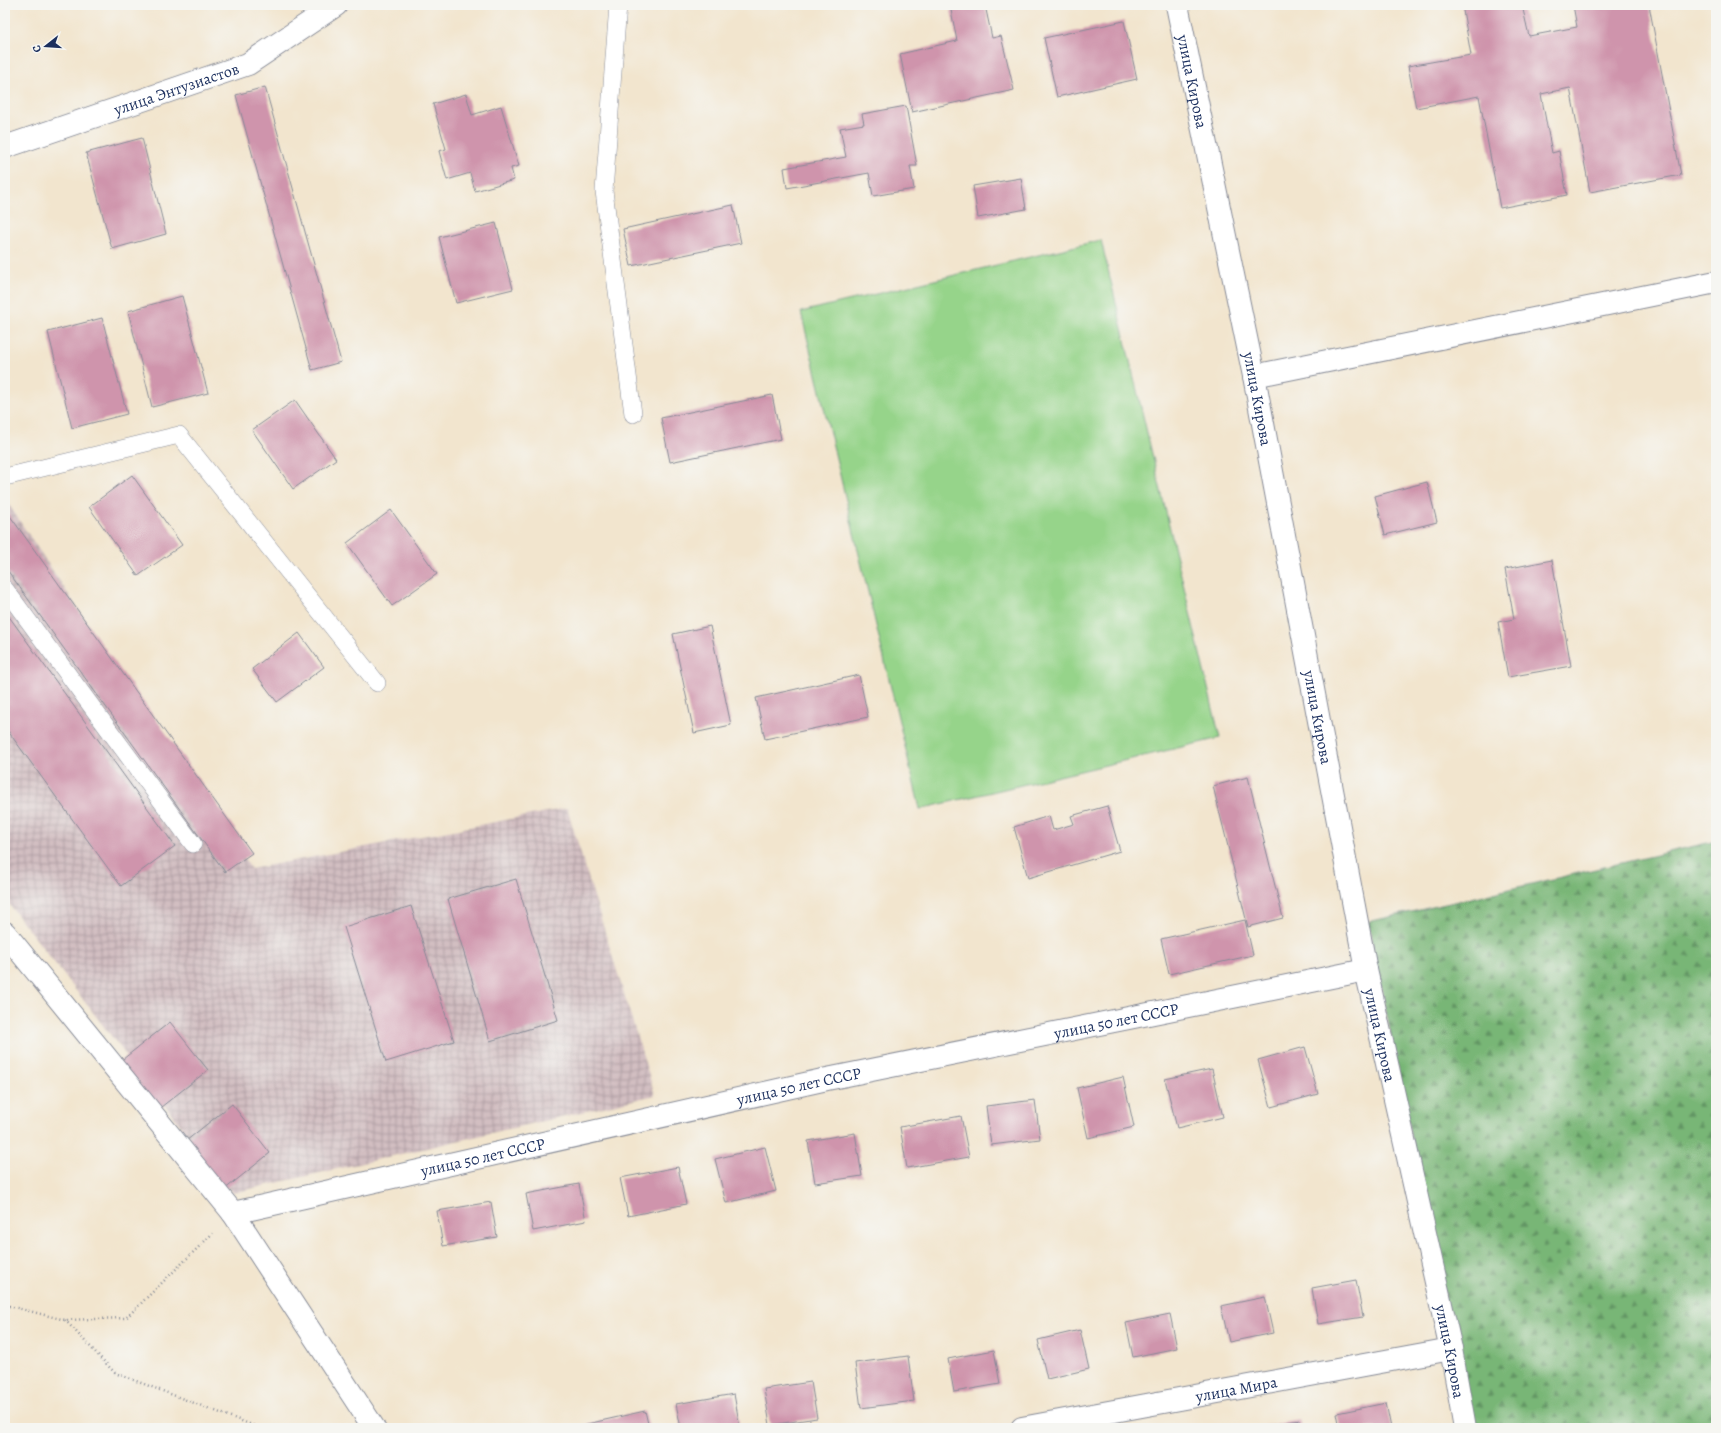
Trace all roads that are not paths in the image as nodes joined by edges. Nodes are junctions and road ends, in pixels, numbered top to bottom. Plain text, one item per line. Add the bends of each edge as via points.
1 (336, 5) edge
2 (618, 5) edge
3 (1177, 5) edge
4 (5, 147) edge
5 (1716, 282) edge
6 (1254, 376) junction
7 (633, 414) dead end
8 (5, 477) edge
9 (5, 589) edge
10 (377, 683) dead end
11 (193, 844) dead end
12 (5, 933) edge
13 (1366, 970) junction
14 (233, 1213) junction
15 (1451, 1349) junction
16 (374, 1428) edge
17 (1022, 1428) edge
18 (1465, 1428) edge

1 - 4 street, улица Энтузиастов via 248,64
2 - 7 lane via 604,191
3 - 6 street, улица Кирова
5 - 6 street
6 - 13 street, улица Кирова
8 - 10 lane via 179,435
9 - 11 lane
12 - 14 street
13 - 14 street, улица 50 лет СССР via 827,1079
13 - 15 street, улица Кирова
14 - 16 street
15 - 17 street, улица Мира
15 - 18 street, улица Кирова

